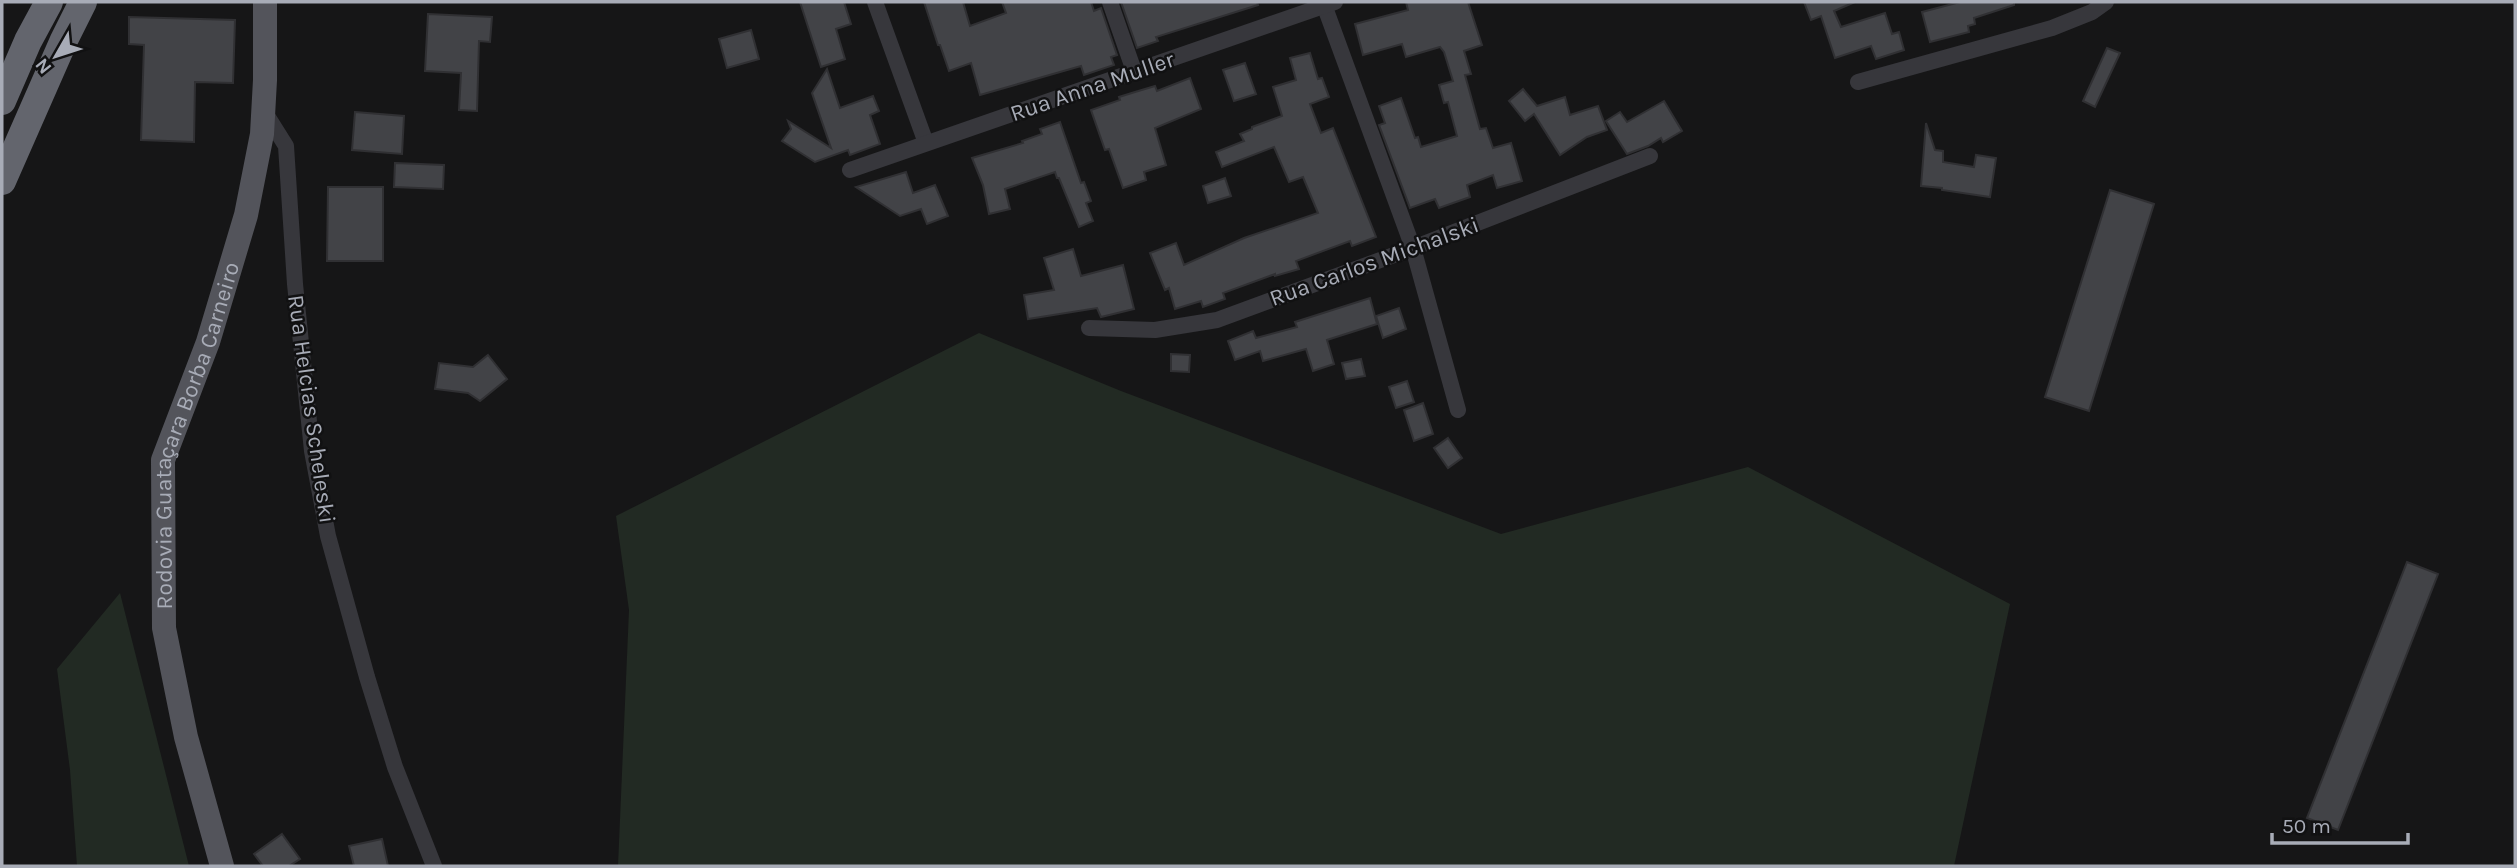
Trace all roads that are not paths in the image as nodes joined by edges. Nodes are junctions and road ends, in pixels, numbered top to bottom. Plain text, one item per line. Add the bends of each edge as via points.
1 (49, 2) edge
2 (83, 2) edge
3 (265, 2) edge
4 (875, 2) edge
5 (1110, 2) edge
6 (2106, 2) edge
7 (1327, 3) edge
8 (1135, 71) junction
9 (1858, 82) dead end
10 (2, 101) edge
11 (263, 111) junction
12 (926, 143) junction
13 (1650, 156) dead end
14 (850, 170) dead end
15 (2, 181) edge
16 (1412, 248) junction
17 (1089, 328) dead end
18 (1458, 410) dead end
19 (222, 866) edge
20 (434, 866) edge

1 - 10 highway
2 - 15 highway
3 - 11 main road, Rodovia Guataçara Borba Carneiro
4 - 12 street
5 - 8 street
6 - 9 street via 2052,28
7 - 8 street, Rua Anna Muller
7 - 16 street
8 - 12 street, Rua Anna Muller
11 - 19 main road, Rodovia Guataçara Borba Carneiro via 246,215 208,342 163,460 164,628 186,737
11 - 20 street, Rua Helcias Scheleski via 286,146 312,451 328,536 395,767
12 - 14 street, Rua Anna Muller
13 - 16 street, Rua Carlos Michalski
16 - 17 street, Rua Carlos Michalski via 1217,320 1155,330
16 - 18 street

